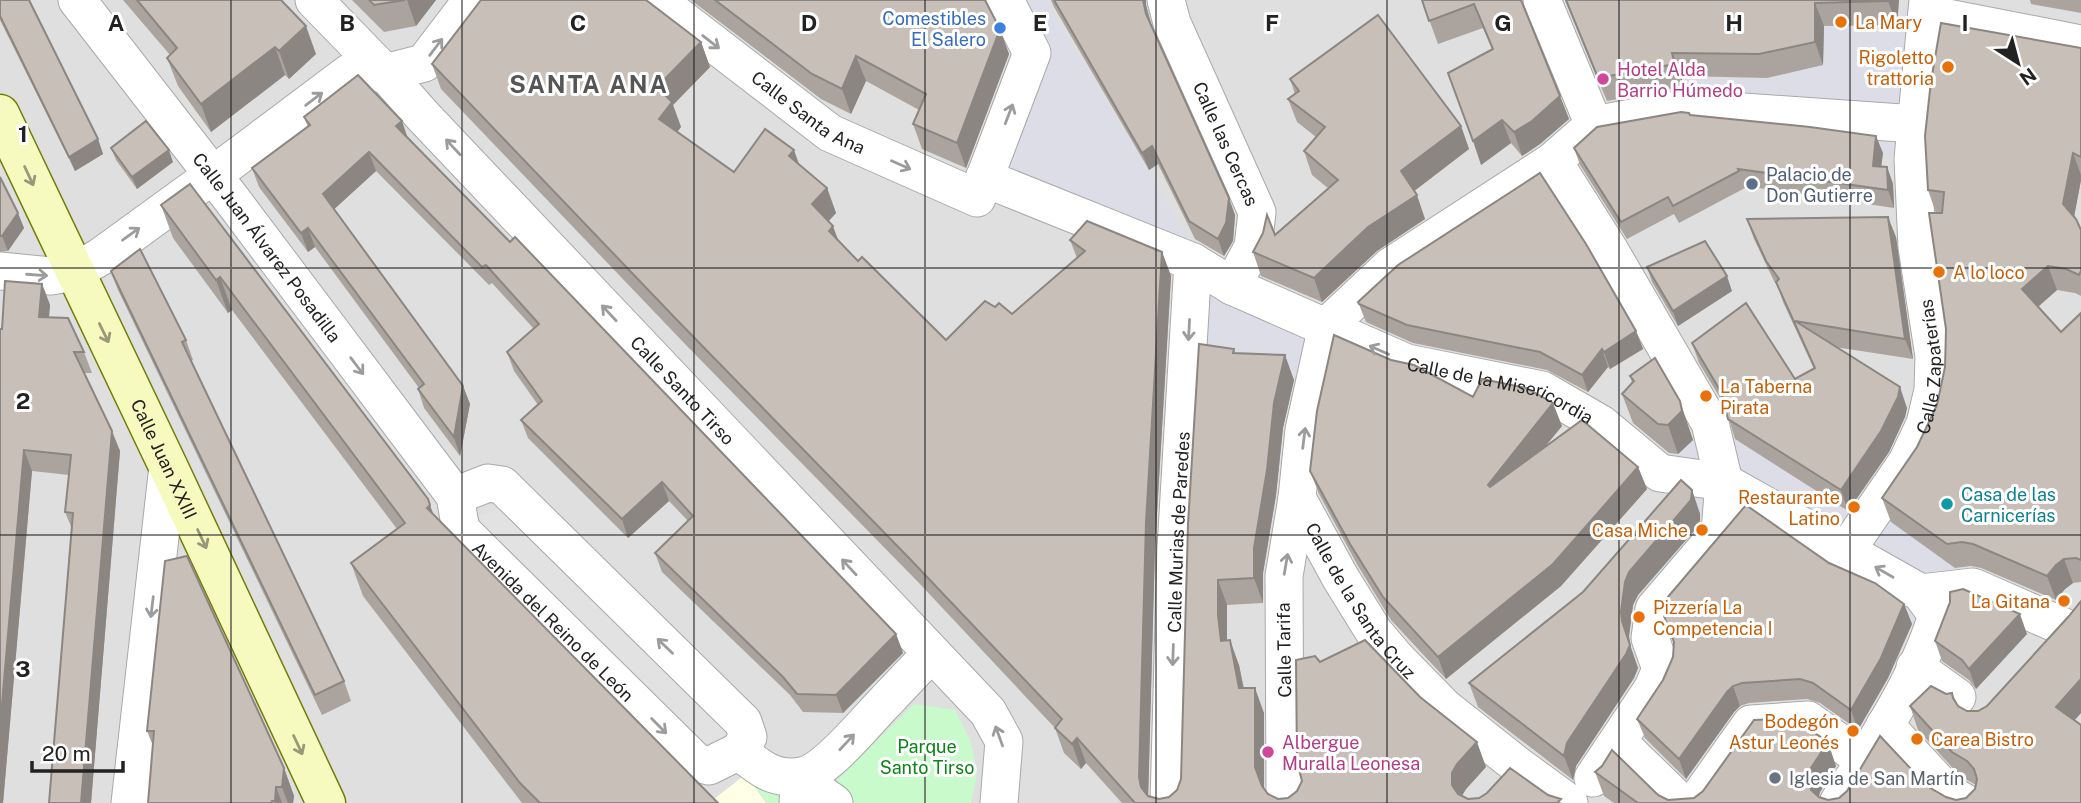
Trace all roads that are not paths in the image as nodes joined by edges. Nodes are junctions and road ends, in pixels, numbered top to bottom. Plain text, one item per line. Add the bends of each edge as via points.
1 (77, 0) edge
2 (314, 0) edge
3 (472, 0) edge
4 (657, 0) edge
5 (1005, 0) edge
6 (1166, 0) edge
7 (1542, 0) edge
8 (1960, 12) edge
9 (2081, 44) edge
10 (385, 73) junction
11 (0, 114) edge
12 (1594, 125) junction
13 (1915, 141) junction
14 (1553, 161) junction
15 (213, 175) junction
16 (981, 188) junction
17 (1194, 262) junction
18 (0, 271) edge
19 (74, 272) junction
20 (1232, 286) junction
21 (1326, 326) junction
22 (168, 466) junction
23 (1724, 482) junction
24 (455, 496) junction
25 (1297, 498) junction
26 (1846, 551) junction
27 (1920, 593) junction
28 (2071, 614) edge
29 (1923, 652) junction
30 (931, 653) junction
31 (2035, 656) edge
32 (1976, 706) dead end
33 (1885, 725) junction
34 (1618, 742) junction
35 (739, 751) junction
36 (1864, 760) junction
37 (1517, 765) junction
38 (1581, 791) edge
39 (1490, 794) edge
40 (1662, 796) edge
41 (1951, 799) edge
42 (323, 801) edge
43 (130, 803) edge
44 (801, 803) edge
45 (834, 803) edge
46 (999, 803) edge
47 (1169, 803) edge
48 (1290, 803) edge
49 (1695, 803) edge
50 (1838, 803) edge

1 - 15 street, Calle Juan Álvarez Posadilla
2 - 10 street, Calle Santo Tirso
10 -> 3 street via 424,63
4 -> 16 street, Calle Santa Ana via 830,134
16 -> 5 street via 1032,53
6 - 20 street, Calle las Cercas via 1172,23 1257,212 1253,247
7 - 12 street
8 - 9 street
8 - 13 street, Calle Zapaterías
15 -> 10 street via 349,73
30 -> 10 street, Calle Santo Tirso
11 -> 19 street, Calle Juan XXIII
12 - 13 street via 1688,92
12 - 14 street
13 - 26 street, Calle Zapaterías via 1917,247 1934,356 1933,390 1925,424 1907,462
14 - 21 street via 1391,266
14 - 23 street via 1710,423
19 -> 15 street
15 -> 24 street, Calle Juan Álvarez Posadilla
16 - 17 street, Calle Santa Ana
17 - 20 street, Calle de la Misericordia
17 -> 47 street, Calle Murias de Paredes via 1176,548
18 -> 19 street
19 -> 22 street, Calle Juan XXIII
20 - 21 street, Calle de la Misericordia
23 -> 21 street, Calle de la Misericordia via 1670,484 1601,424 1542,390 1407,363
25 -> 21 street via 1304,430
22 -> 42 street, Calle Juan XXIII
22 -> 43 street
23 - 26 street
23 - 34 street via 1720,531 1654,609 1650,638 1661,669
24 -> 35 street, Avenida del Reino de León via 461,530 697,763 709,766
35 -> 24 street via 748,737 743,722 502,485 488,483
25 - 37 street, Calle de la Santa Cruz via 1374,632 1396,658 1457,696
48 -> 25 street, Calle Tarifa via 1285,791 1284,576
27 -> 26 street
27 - 28 street via 1973,587
27 - 29 street via 1937,615
28 - 31 street
29 - 32 street
29 - 33 street
35 -> 30 street via 766,772 803,776 816,770
46 -> 30 street, Calle Santo Tirso via 1003,741 988,712
33 - 36 street
33 - 41 street
34 - 38 street
34 - 40 street
36 - 49 street via 1808,720 1751,723
36 - 50 street
37 - 38 street, Calle de la Santa Cruz
37 - 39 street
44 - 45 street via 798,800 817,791

